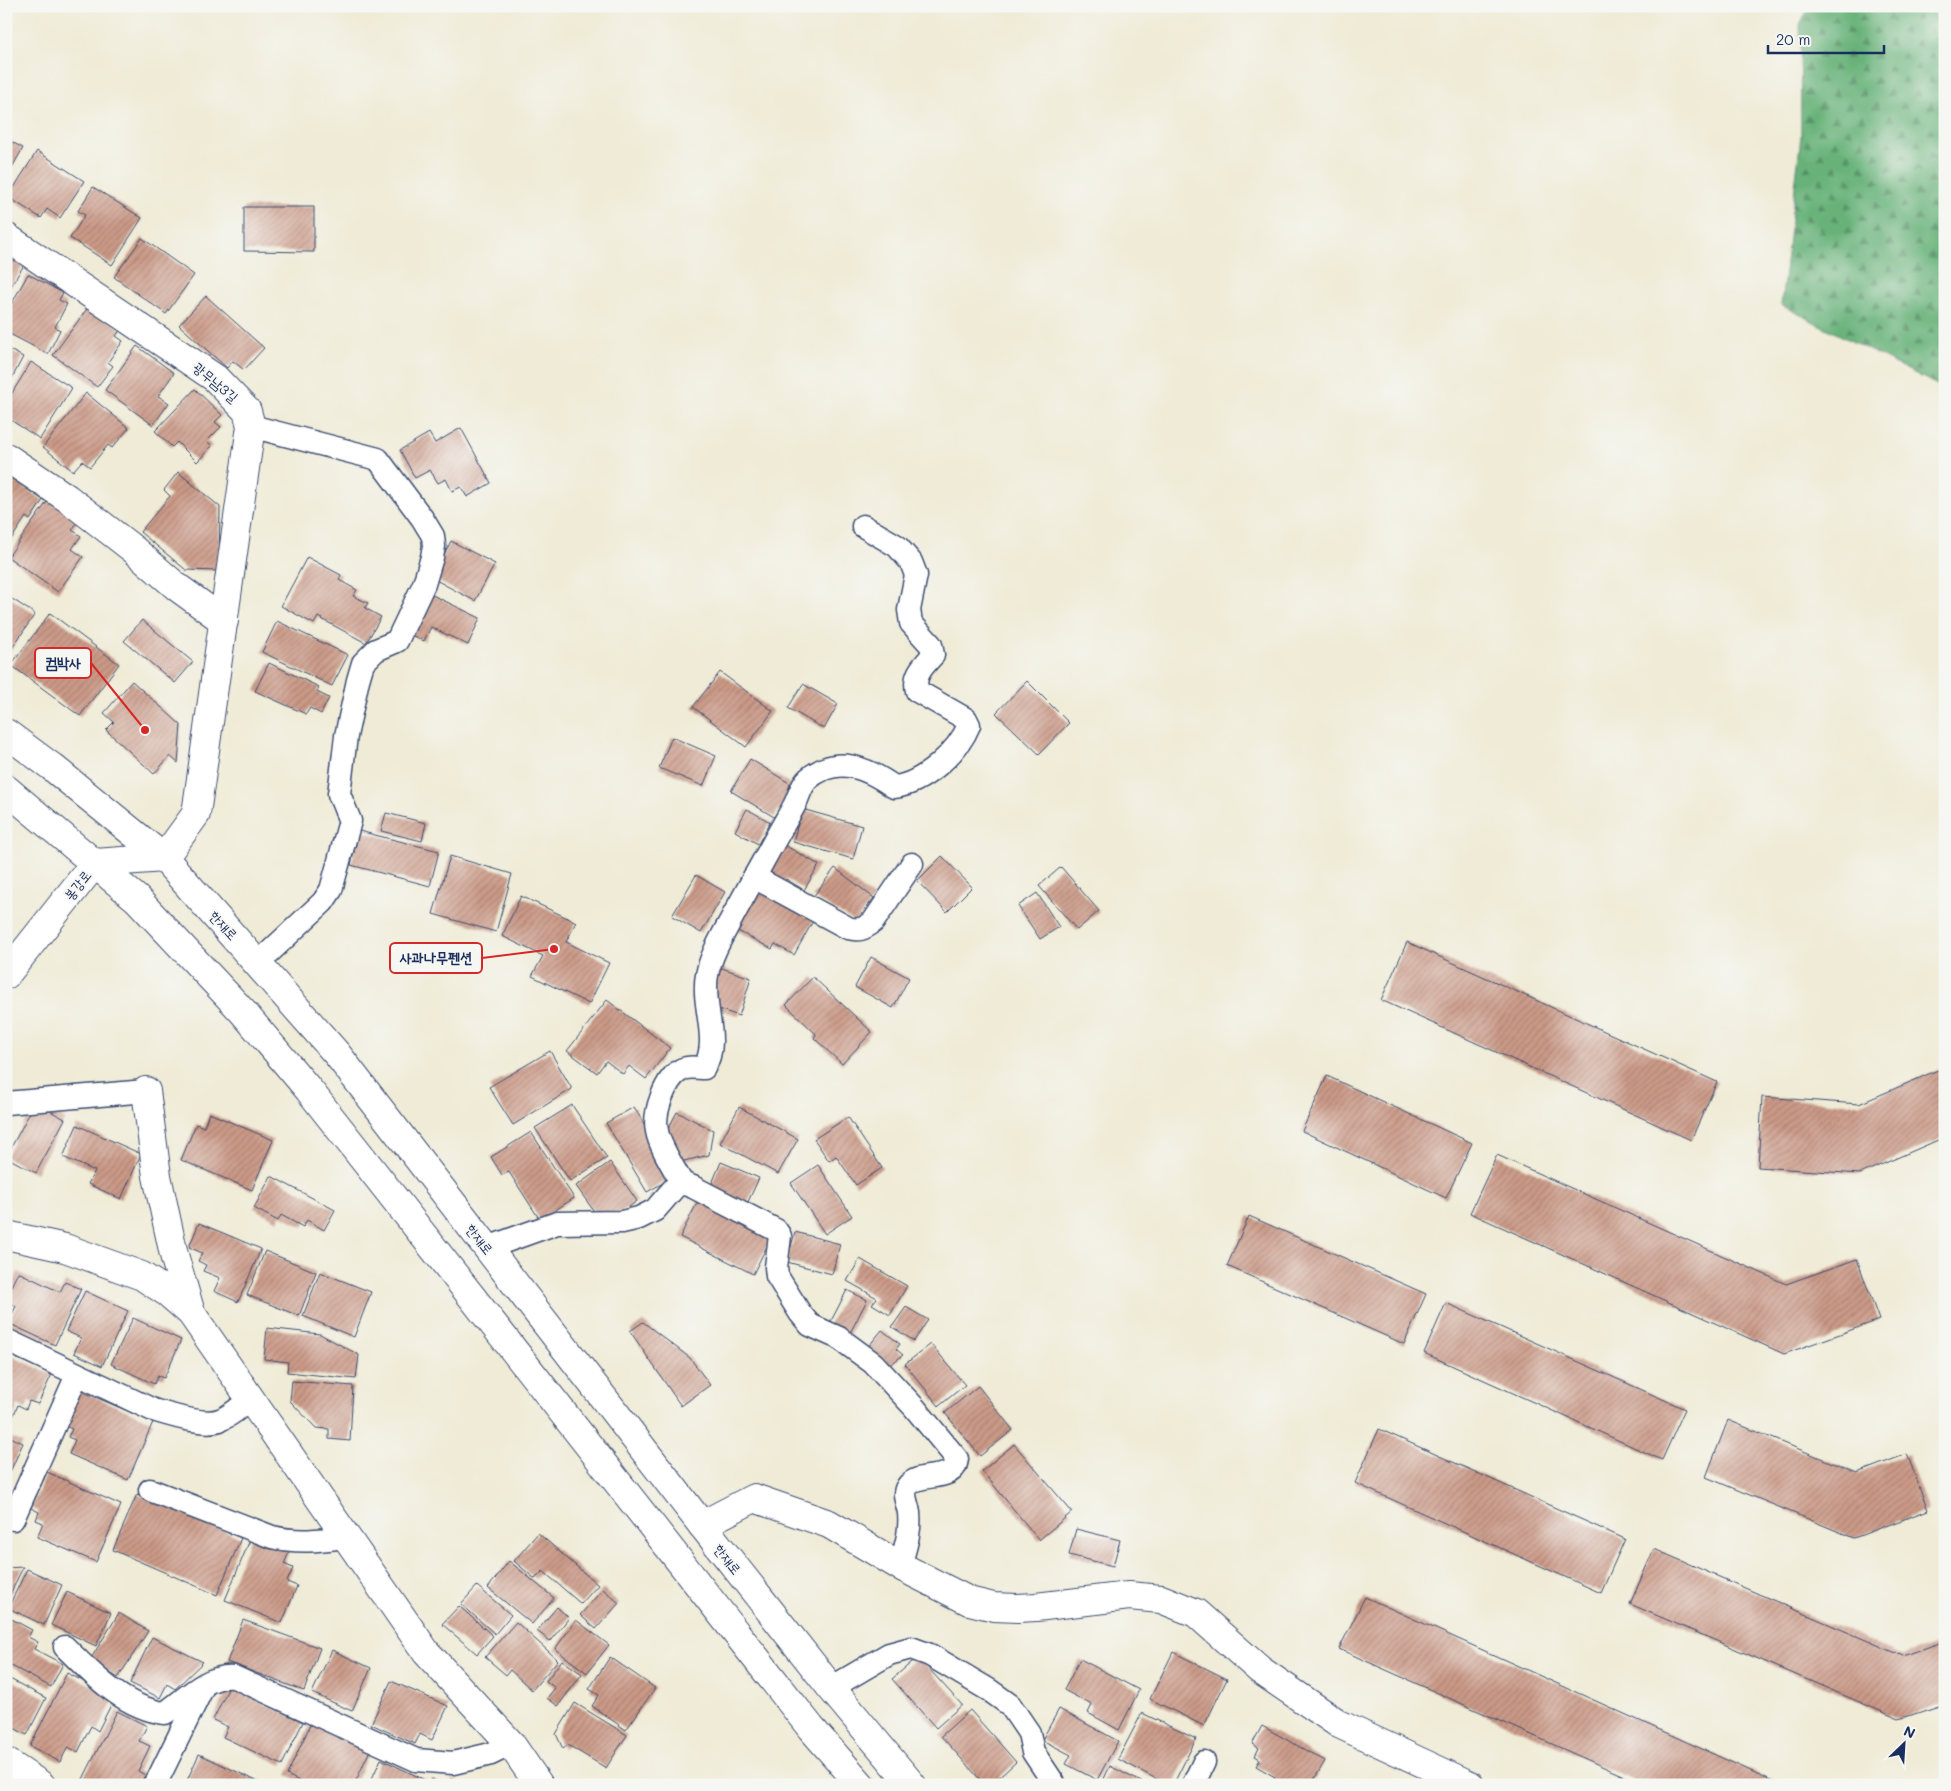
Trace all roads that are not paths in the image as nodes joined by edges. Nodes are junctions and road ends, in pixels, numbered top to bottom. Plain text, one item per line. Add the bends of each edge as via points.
1 (6, 237) edge
2 (252, 426) junction
3 (6, 457) edge
4 (864, 526) dead end
5 (224, 621) junction
6 (6, 733) edge
7 (6, 789) edge
8 (164, 858) junction
9 (95, 863) junction
10 (912, 864) dead end
11 (754, 877) junction
12 (258, 963) junction
13 (10, 969) edge
14 (146, 1091) joint
15 (6, 1103) edge
16 (682, 1184) junction
17 (6, 1235) edge
18 (487, 1248) junction
19 (191, 1313) junction
20 (6, 1340) edge
21 (77, 1375) junction
22 (250, 1398) junction
23 (150, 1490) dead end
24 (13, 1519) dead end
25 (702, 1525) junction
26 (346, 1537) junction
27 (900, 1566) junction
28 (65, 1646) dead end
29 (204, 1686) junction
30 (831, 1688) junction
31 (511, 1744) junction
32 (6, 1762) edge
33 (1204, 1762) dead end
34 (41, 1785) edge
35 (155, 1785) edge
36 (540, 1785) edge
37 (861, 1785) edge
38 (912, 1785) edge
39 (1055, 1785) edge
40 (1193, 1785) edge
41 (1470, 1785) edge

1 - 2 street, 광무남3길 via 215,378 247,411
2 - 5 street
2 - 12 lane via 378,459 422,518 433,536 434,546 424,584 397,641 376,650 363,663 346,736 339,794 350,821 331,890 323,902
3 - 5 street via 67,498
4 - 11 lane via 897,546 911,562 916,575 909,610 911,623 931,645 933,656 920,670 915,683 917,691 966,719 969,725 965,736 936,768 905,786 894,787 873,773 847,765 831,768 806,780
5 - 8 street via 196,814
6 - 8 street, 한재로
7 - 9 street
8 - 9 street, 봉강로
8 - 12 street, 한재로
9 - 13 street, 봉강로
9 - 37 street via 137,899 243,1012 309,1090 811,1728
10 - 11 lane via 873,922 856,930
11 - 16 lane via 709,965 705,991 712,1046 709,1060 704,1068 683,1068 674,1074 661,1099 657,1132
12 - 18 street, 한재로 via 337,1054
14 - 15 lane
14 - 19 street via 159,1185
16 - 18 lane via 675,1187 655,1210 639,1218 622,1222 557,1223
16 - 27 lane via 694,1187 776,1230 780,1236 777,1276 800,1313 810,1325 839,1338 873,1363 957,1459 950,1473 908,1486 905,1495 910,1531
17 - 19 street via 65,1248 142,1276
18 - 25 street, 한재로
19 - 22 street
20 - 21 lane
21 - 22 lane via 153,1410 191,1419 214,1422 223,1419
21 - 24 lane
22 - 26 street
23 - 26 lane via 272,1537 300,1542
25 - 27 street via 754,1498 828,1524
25 - 30 street, 한재로
26 - 31 street via 426,1652
27 - 41 street via 969,1601 994,1607 1036,1607 1130,1596 1161,1599 1196,1613 1260,1670 1339,1724
28 - 29 lane via 106,1685 136,1706 152,1712 165,1713
29 - 31 lane via 224,1676 234,1677 416,1760 453,1763 491,1754
29 - 35 lane
30 - 38 street, 한재로
30 - 39 lane via 889,1654 911,1648 930,1655 1010,1706 1026,1727 1033,1752
31 - 36 street
32 - 34 street
33 - 40 lane

